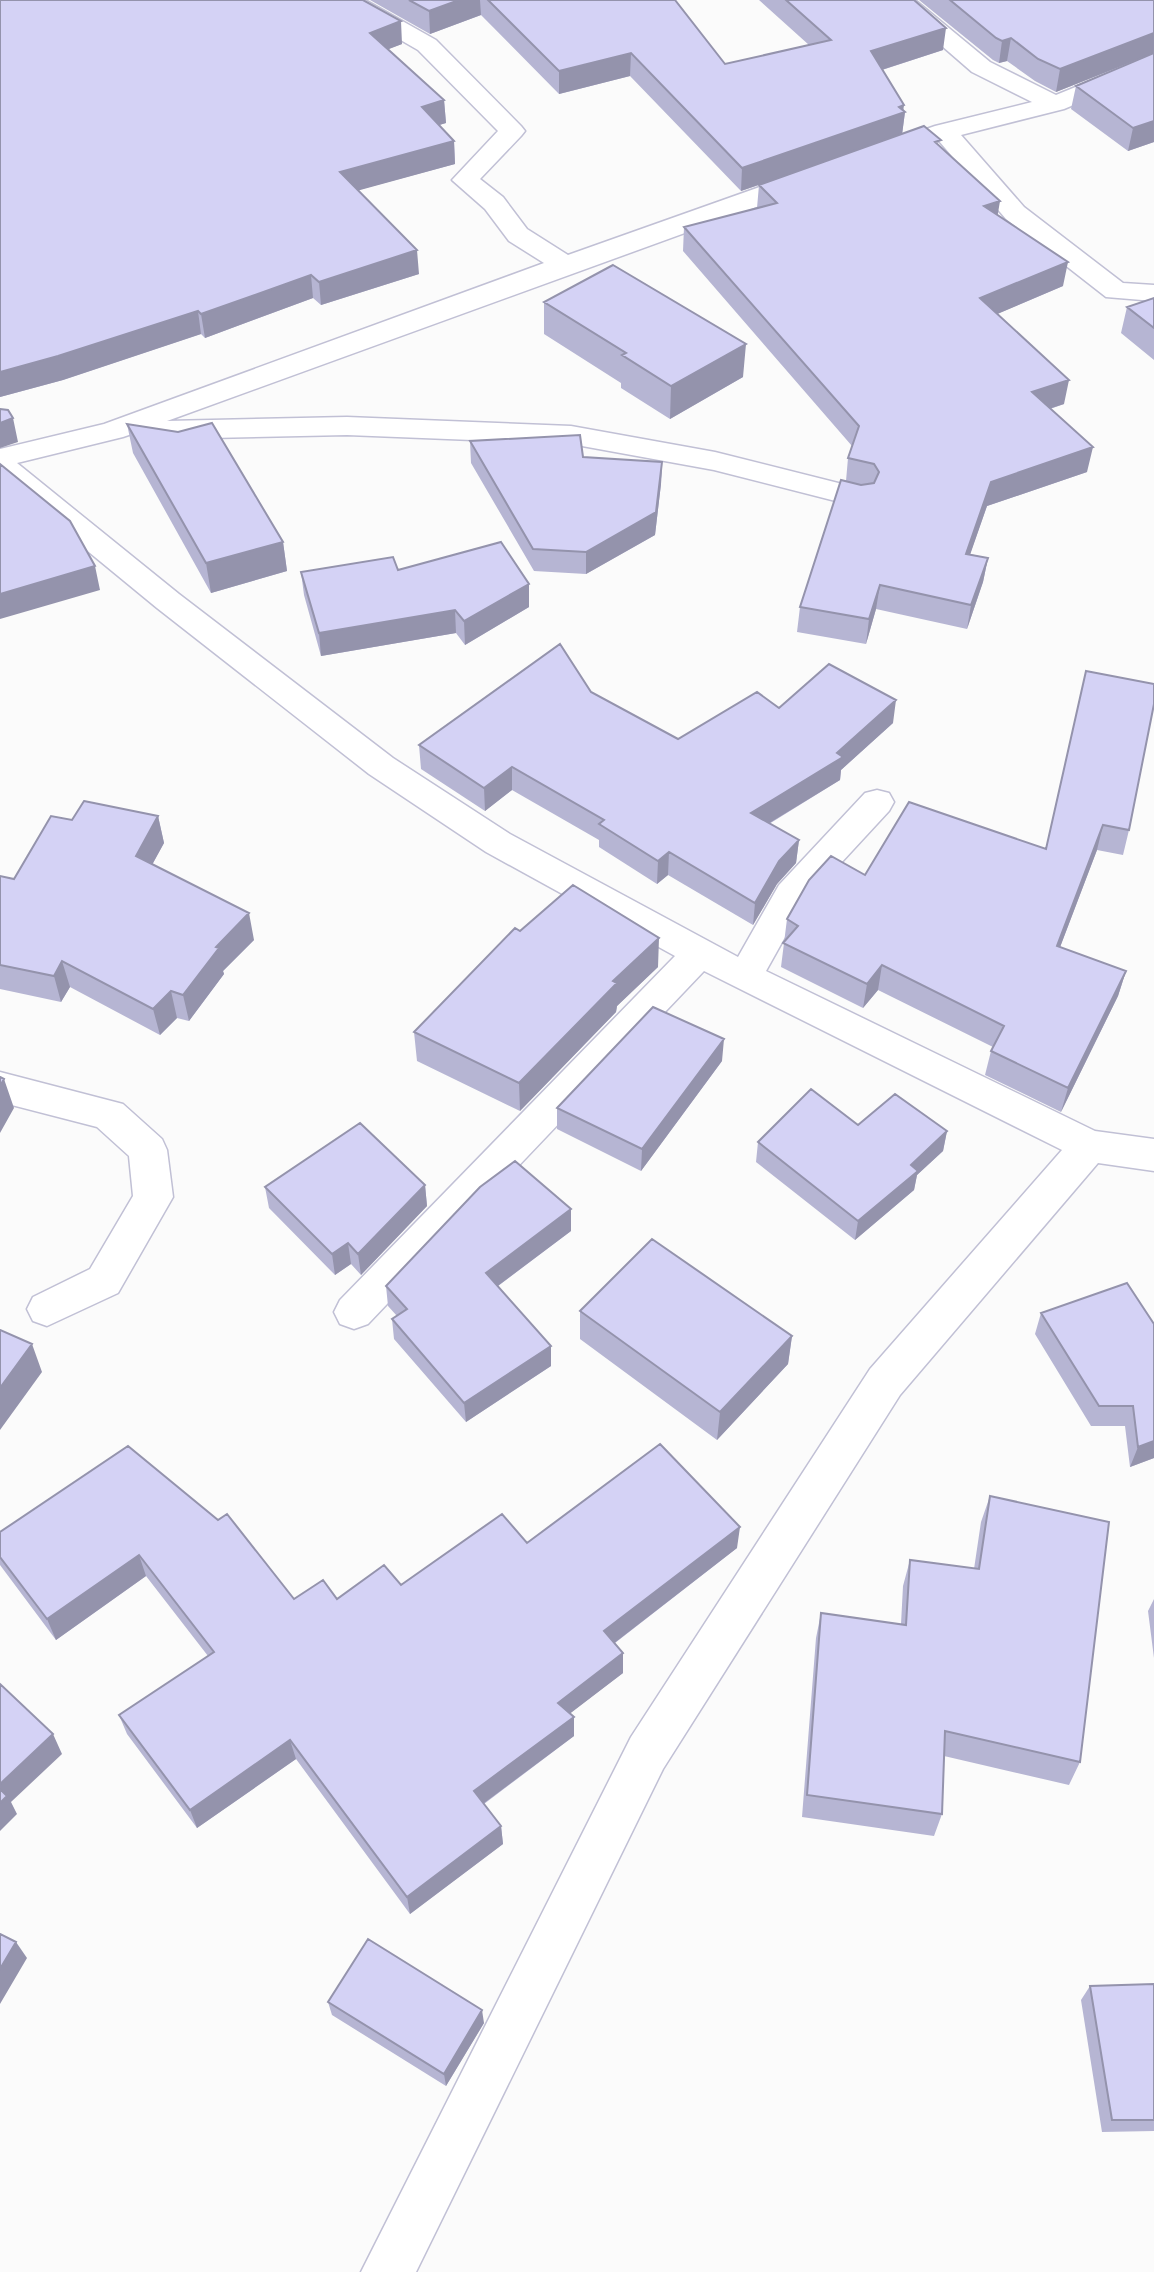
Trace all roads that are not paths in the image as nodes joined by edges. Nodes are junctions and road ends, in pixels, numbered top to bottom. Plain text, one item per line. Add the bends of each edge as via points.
1 (348, 0) edge
2 (901, 0) edge
3 (1154, 62) edge
4 (1055, 104) junction
5 (944, 131) junction
6 (866, 158) edge
7 (827, 172) edge
8 (565, 265) junction
9 (1154, 293) edge
10 (113, 431) junction
11 (0, 458) edge
12 (0, 464) edge
13 (859, 498) edge
14 (877, 802) dead end
15 (700, 953) junction
16 (745, 977) junction
17 (0, 1087) edge
18 (1089, 1146) junction
19 (1153, 1148) edge
20 (47, 1309) dead end
21 (354, 1312) dead end
22 (388, 2272) edge

1 - 8 street via 427,45 512,131 465,180 494,203 518,235
2 - 4 street via 981,67
3 - 4 street
4 - 5 street
5 - 6 street
5 - 9 street via 1015,213 1116,291
7 - 8 street
8 - 10 street
10 - 11 street
10 - 13 street via 347,426 571,435 715,461
12 - 15 street via 167,601 381,766 498,843
14 - 16 street via 791,894
15 - 16 street
15 - 21 street
16 - 18 street
17 - 20 street via 109,1115 148,1150 153,1198 104,1282
18 - 19 street
18 - 22 street via 885,1382 647,1754

